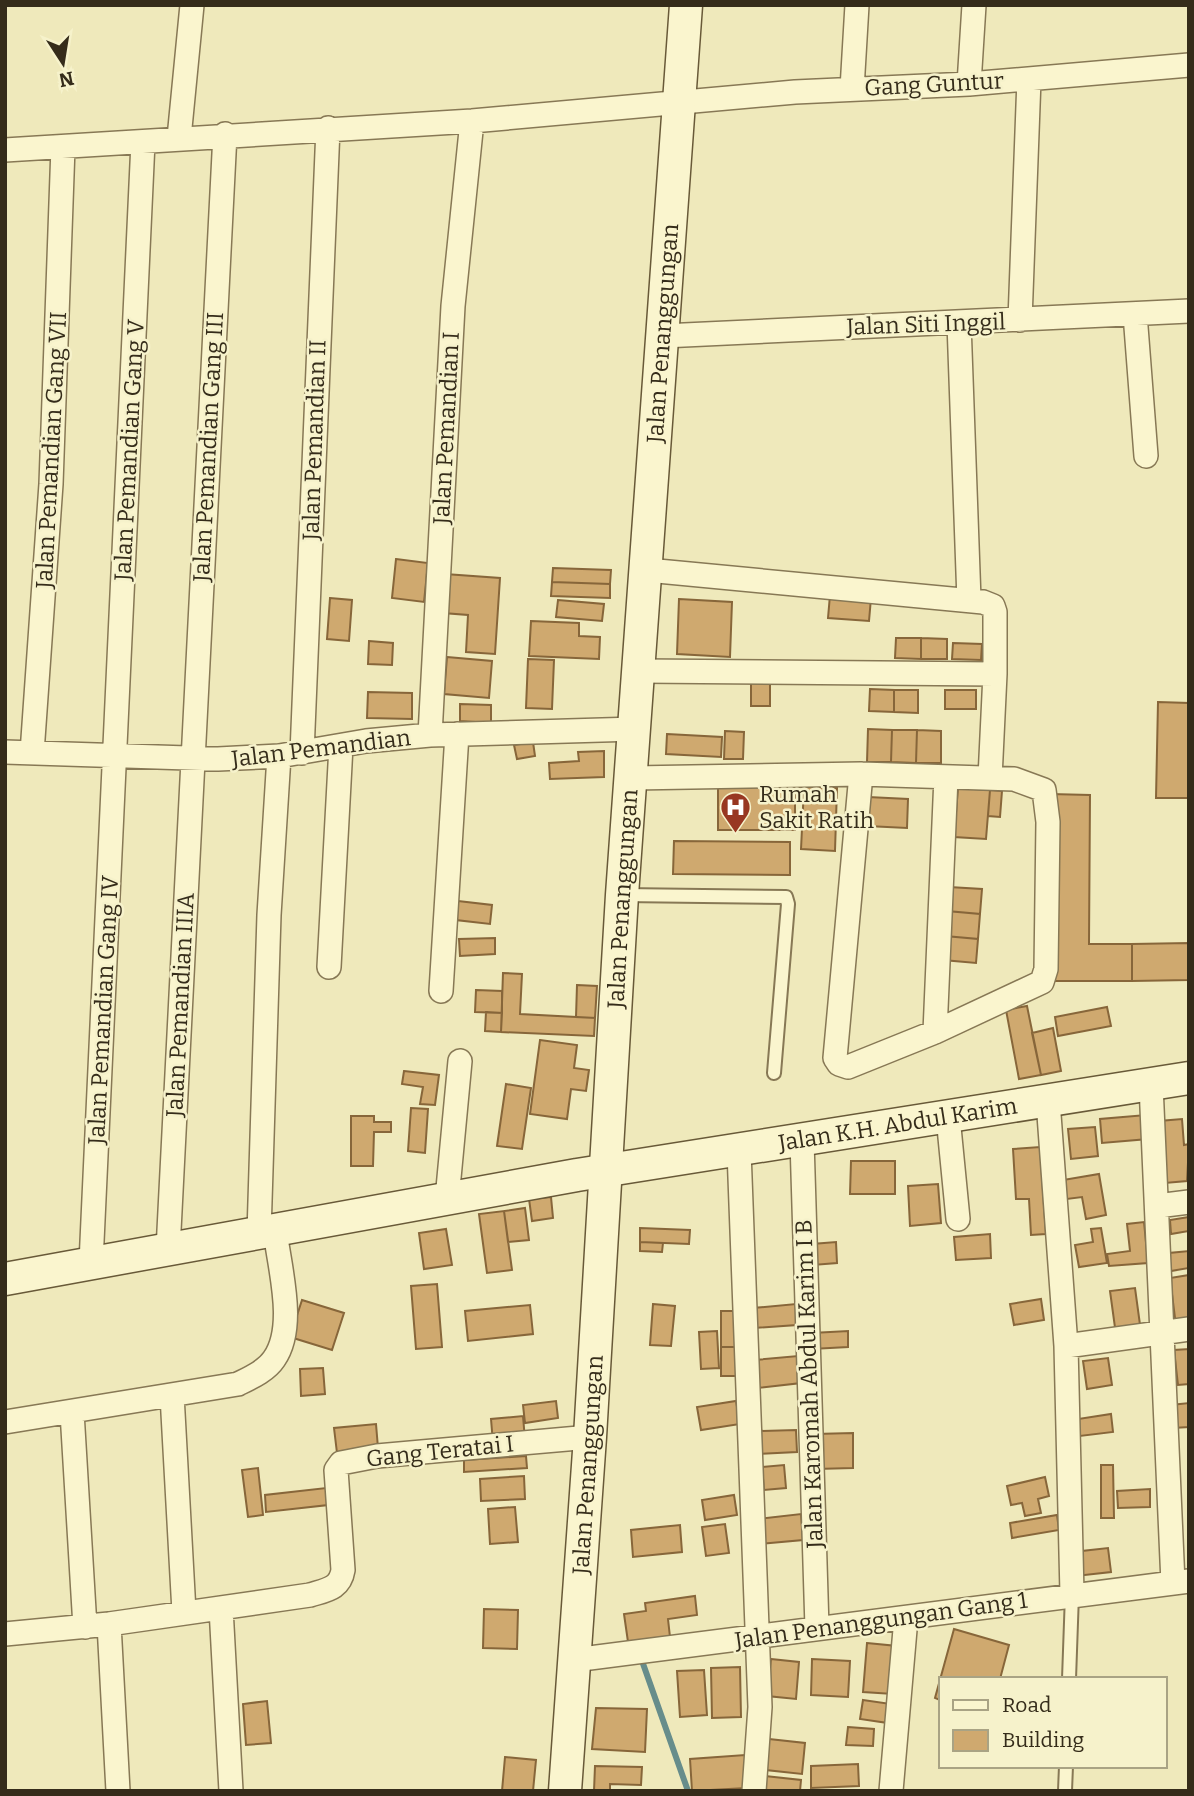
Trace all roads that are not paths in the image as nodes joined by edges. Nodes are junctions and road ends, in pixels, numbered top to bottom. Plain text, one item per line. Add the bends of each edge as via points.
1 (192, 5) edge
2 (686, 5) edge
3 (857, 5) edge
4 (974, 5) edge
5 (1189, 65) edge
6 (1029, 79) junction
7 (970, 84) junction
8 (852, 89) junction
9 (678, 101) junction
10 (472, 121) junction
11 (328, 128) junction
12 (225, 134) junction
13 (179, 138) junction
14 (143, 142) junction
15 (63, 147) junction
16 (5, 150) edge
17 (1189, 311) edge
18 (1135, 314) junction
19 (1020, 320) junction
20 (959, 323) junction
21 (663, 336) junction
22 (1146, 456) dead end
23 (647, 570) junction
24 (969, 600) junction
25 (640, 671) junction
26 (995, 674) junction
27 (636, 729) junction
28 (457, 734) junction
29 (430, 735) junction
30 (341, 746) junction
31 (5, 752) edge
32 (32, 753) junction
33 (290, 754) junction
34 (113, 758) junction
35 (192, 760) junction
36 (861, 774) junction
37 (946, 777) junction
38 (633, 778) junction
39 (990, 778) junction
40 (622, 895) junction
41 (329, 967) dead end
42 (441, 991) dead end
43 (935, 1032) junction
44 (460, 1061) dead end
45 (774, 1073) dead end
46 (1189, 1078) edge
47 (1151, 1085) junction
48 (1048, 1101) junction
49 (948, 1117) junction
50 (802, 1141) junction
51 (738, 1151) junction
52 (607, 1170) junction
53 (447, 1199) junction
54 (1189, 1202) edge
55 (1157, 1206) junction
56 (958, 1219) dead end
57 (267, 1232) junction
58 (167, 1251) junction
59 (90, 1263) junction
60 (5, 1279) edge
61 (1189, 1329) edge
62 (1162, 1332) junction
63 (1066, 1346) junction
64 (172, 1395) junction
65 (72, 1412) junction
66 (5, 1422) edge
67 (590, 1437) junction
68 (1181, 1582) edge
69 (1072, 1594) junction
70 (221, 1608) junction
71 (184, 1612) junction
72 (906, 1618) junction
73 (109, 1624) junction
74 (85, 1627) junction
75 (817, 1628) junction
76 (5, 1634) edge
77 (758, 1636) junction
78 (574, 1660) junction
79 (1069, 1677) edge
80 (1066, 1768) edge
81 (118, 1791) edge
82 (231, 1791) edge
83 (565, 1791) edge
84 (754, 1791) edge
85 (891, 1791) edge
86 (1065, 1791) edge

1 - 13 street
2 - 9 main road, Jalan Penanggungan
3 - 8 street
4 - 7 street
5 - 6 street, Gang Guntur
6 - 7 street, Gang Guntur
6 - 19 street
7 - 8 street, Gang Guntur
8 - 9 street, Gang Guntur
9 - 10 street, Gang Guntur
9 - 21 main road, Jalan Penanggungan
10 - 11 street, Gang Guntur
10 - 29 street, Jalan Pemandian I via 453,306
11 - 12 street, Gang Guntur
11 - 33 street, Jalan Pemandian II
12 - 13 street, Gang Guntur
12 - 35 street, Jalan Pemandian Gang III
13 - 14 street, Gang Guntur
14 - 15 street, Gang Guntur
14 - 34 street, Jalan Pemandian Gang V
15 - 16 street, Gang Guntur
15 - 32 street, Jalan Pemandian Gang VII via 51,484
17 - 18 street, Jalan Siti Inggil
18 - 19 street, Jalan Siti Inggil
18 - 22 street
19 - 20 street, Jalan Siti Inggil
20 - 21 street, Jalan Siti Inggil
20 - 24 street
21 - 23 main road, Jalan Penanggungan
23 - 24 street
23 - 25 main road, Jalan Penanggungan
24 - 26 street via 993,606 995,611
25 - 26 street
25 - 27 main road, Jalan Penanggungan
26 - 39 street
27 - 28 street, Jalan Pemandian
27 - 38 main road, Jalan Penanggungan
28 - 29 street, Jalan Pemandian
28 - 42 street
29 - 30 street, Jalan Pemandian
30 - 33 street, Jalan Pemandian
30 - 41 street
31 - 32 street, Jalan Pemandian
32 - 34 street, Jalan Pemandian
33 - 35 street, Jalan Pemandian
33 - 57 street, Jalan Pemandian II via 269,915
34 - 35 street, Jalan Pemandian
34 - 59 street, Jalan Pemandian Gang IV
35 - 58 street, Jalan Pemandian IIIA
36 - 37 street
36 - 38 street
36 - 43 street via 835,1058 848,1067
37 - 39 street
37 - 43 street
38 - 40 main road, Jalan Penanggungan
39 - 43 street via 1037,785 1046,796 1046,969 1038,985
40 - 45 lane via 786,897
40 - 52 main road, Jalan Penanggungan
44 - 53 street
46 - 47 main road, Jalan K.H. Abdul Karim
47 - 48 main road, Jalan K.H. Abdul Karim
47 - 55 street
48 - 49 main road, Jalan K.H. Abdul Karim
48 - 63 street
49 - 50 main road, Jalan K.H. Abdul Karim
49 - 56 street
50 - 51 main road, Jalan K.H. Abdul Karim
50 - 75 street, Jalan Karomah Abdul Karim I B
51 - 52 main road, Jalan K.H. Abdul Karim
51 - 77 street
52 - 53 main road, Jalan K.H. Abdul Karim
52 - 67 main road, Jalan Penanggungan
53 - 57 main road, Jalan K.H. Abdul Karim
54 - 55 street
55 - 62 street
57 - 58 main road, Jalan K.H. Abdul Karim
57 - 64 street, Jalan Pemandian II via 285,1314 274,1359 238,1384
58 - 59 main road, Jalan K.H. Abdul Karim
59 - 60 main road, Jalan K.H. Abdul Karim
61 - 62 street
62 - 63 street
62 - 68 street
63 - 69 street
64 - 65 street, Jalan Pemandian II
64 - 71 street
65 - 66 street, Jalan Pemandian II
65 - 74 street
67 - 70 street, Gang Teratai I via 341,1463 336,1470 343,1570 338,1585 310,1595
67 - 78 main road, Jalan Penanggungan
68 - 69 street, Jalan Penanggungan Gang 1
69 - 72 street, Jalan Penanggungan Gang 1
69 - 79 lane
70 - 71 street
70 - 82 street
71 - 73 street
72 - 75 street, Jalan Penanggungan Gang 1
72 - 85 street
73 - 74 street
73 - 81 street
74 - 76 street
75 - 77 street, Jalan Penanggungan Gang 1
77 - 78 street, Jalan Penanggungan Gang 1
77 - 84 street via 760,1707
78 - 83 main road, Jalan Penanggungan
80 - 86 lane

